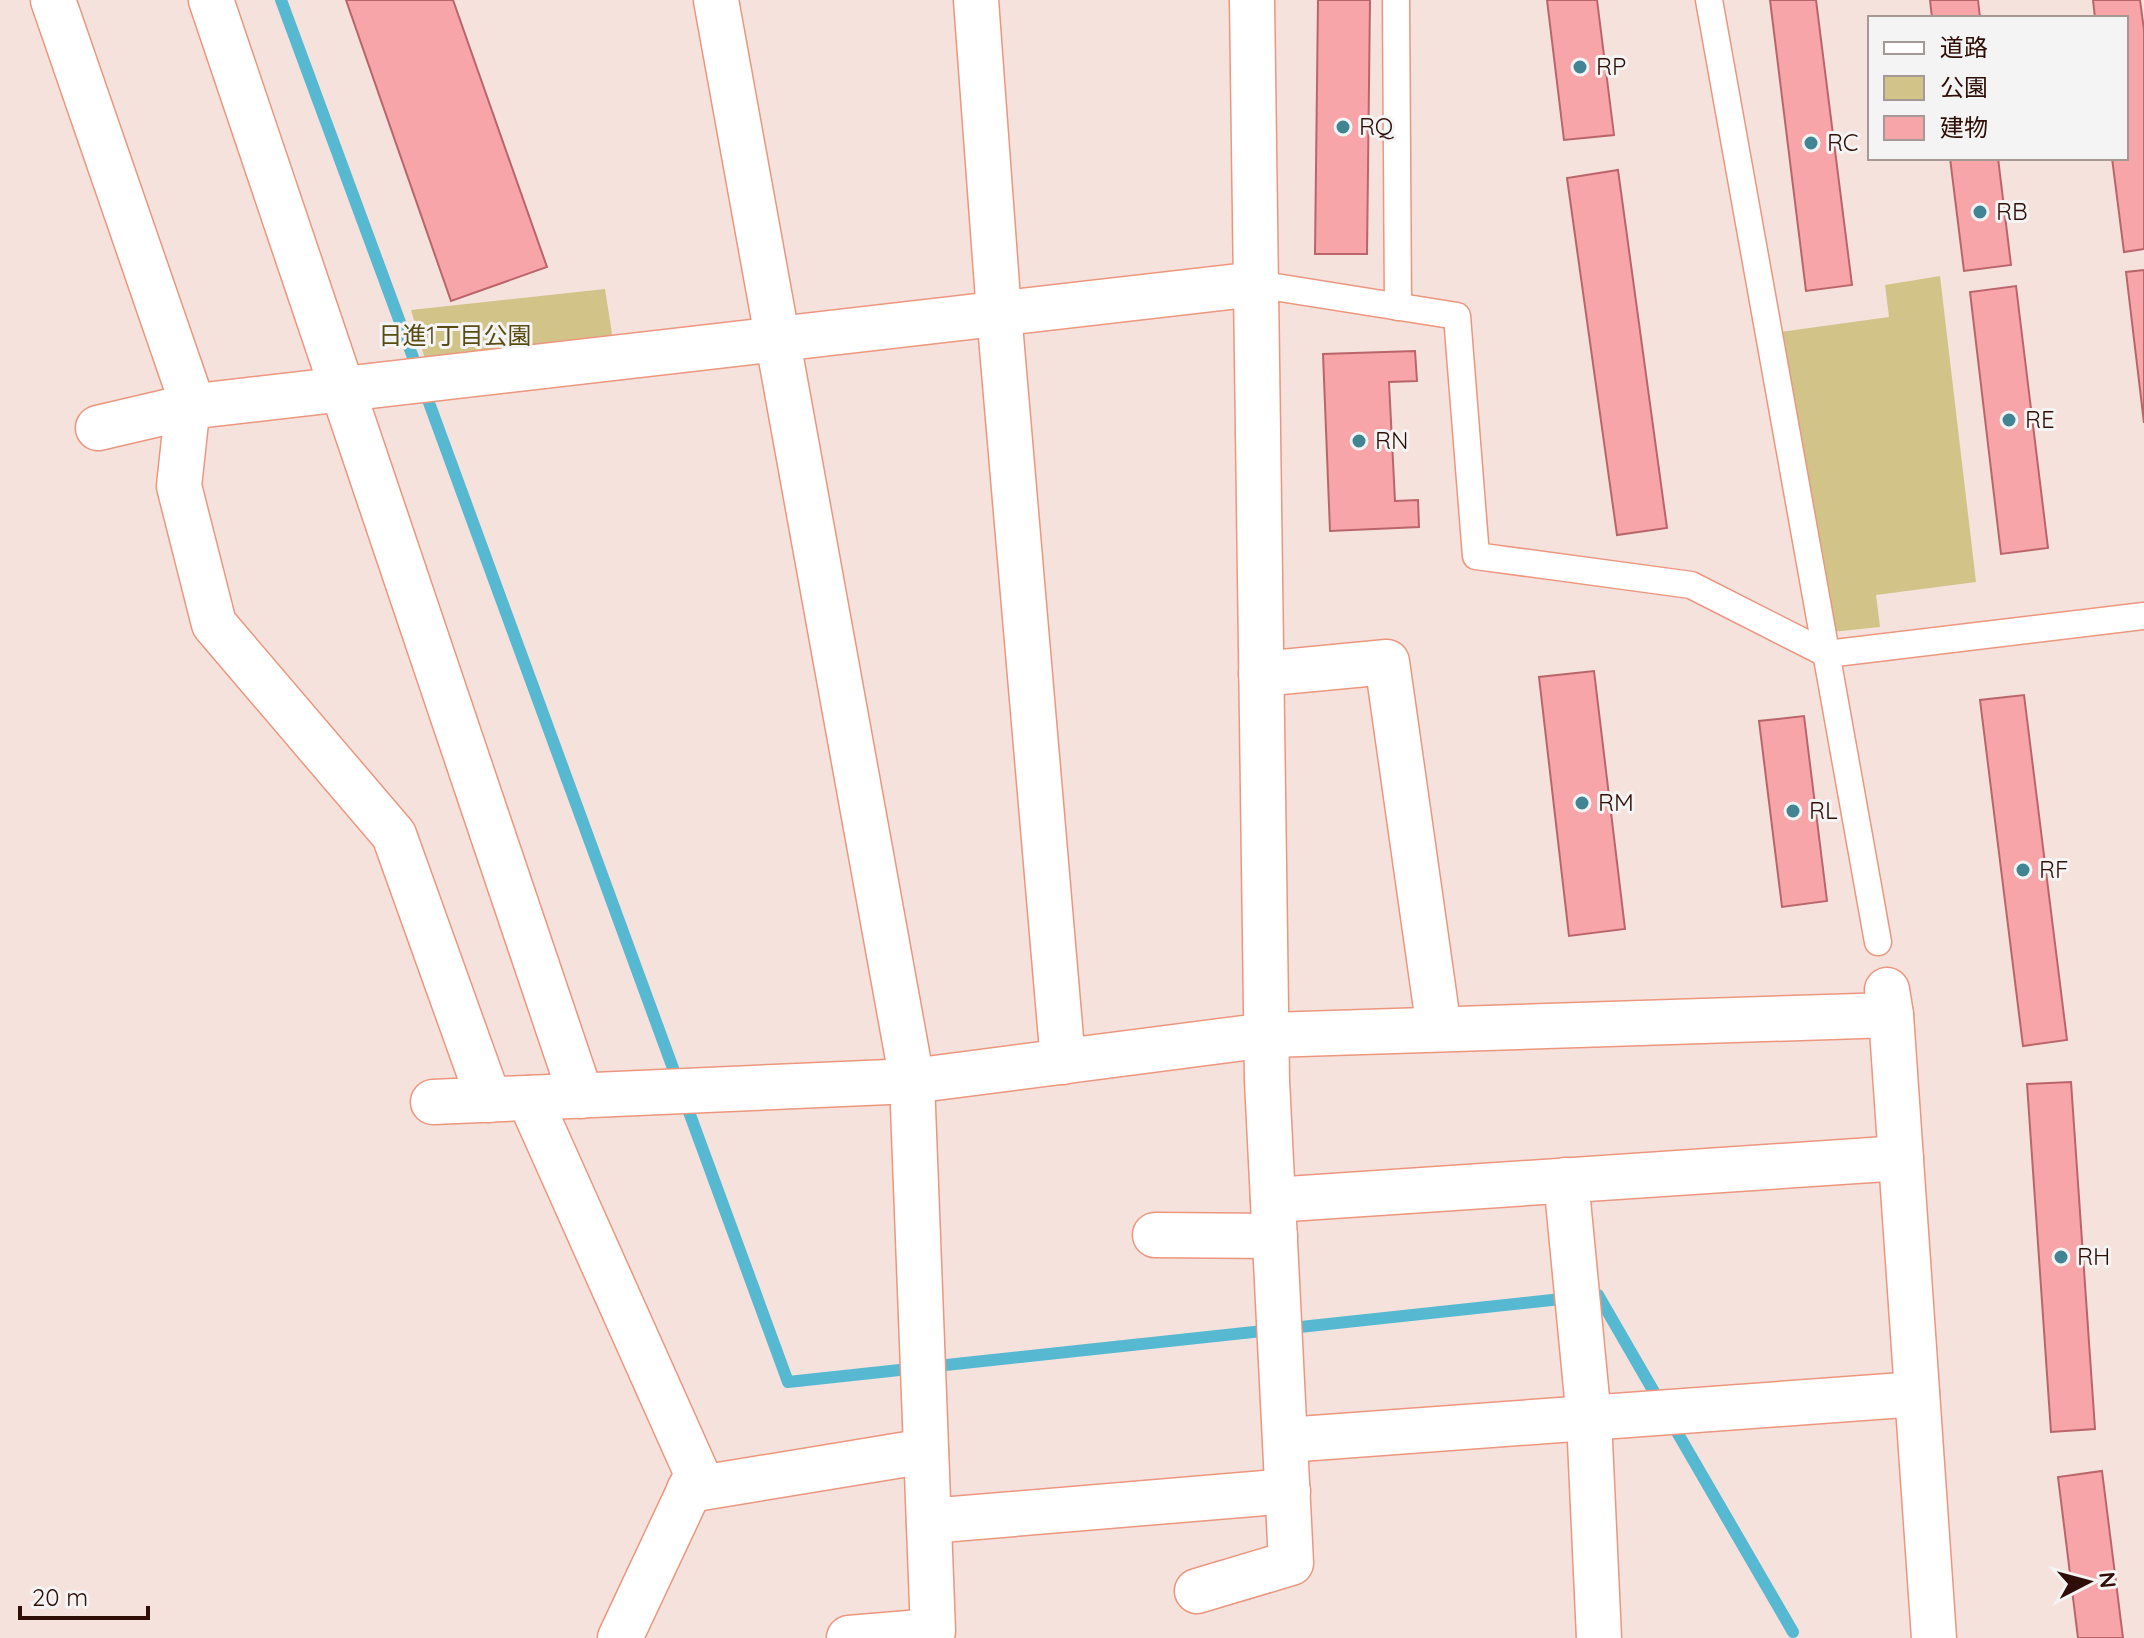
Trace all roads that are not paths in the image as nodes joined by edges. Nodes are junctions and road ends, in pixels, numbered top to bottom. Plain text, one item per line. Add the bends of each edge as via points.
1 (53, 0) edge
2 (211, 0) edge
3 (716, 0) edge
4 (976, 0) edge
5 (1252, 0) edge
6 (1396, 0) edge
7 (1709, 0) edge
8 (1256, 284) junction
9 (1398, 307) junction
10 (999, 313) junction
11 (778, 338) junction
12 (342, 388) junction
13 (188, 407) junction
14 (98, 428) dead end
15 (2144, 616) edge
16 (1827, 654) junction
17 (1261, 674) junction
18 (1878, 942) dead end
19 (1439, 1029) junction
20 (1267, 1035) junction
21 (1063, 1062) junction
22 (912, 1081) junction
23 (581, 1096) junction
24 (509, 1099) junction
25 (433, 1102) dead end
26 (1901, 1158) junction
27 (1566, 1180) junction
28 (1274, 1218) junction
29 (1155, 1235) dead end
30 (1917, 1394) junction
31 (1589, 1419) junction
32 (1286, 1440) junction
33 (926, 1451) junction
34 (689, 1490) junction
35 (1288, 1491) junction
36 (929, 1521) junction
37 (1197, 1591) dead end
38 (620, 1638) edge
39 (849, 1638) edge
40 (1599, 1638) edge
41 (1934, 1638) edge

1 - 13 street via 189,394
2 - 12 street
3 - 11 street
4 - 10 street
5 - 8 street
6 - 9 lane
7 - 16 lane
8 - 9 lane
8 - 10 street
8 - 17 street
9 - 16 lane via 1457,316 1476,556 1691,585
10 - 11 street
10 - 21 street
11 - 12 street
11 - 22 street
12 - 13 street
12 - 23 street
13 - 14 street
13 - 24 street via 179,486 214,624 394,835
15 - 16 lane
16 - 18 lane
17 - 19 street via 1387,662
17 - 20 street
19 - 20 street
19 - 26 street via 1889,1002
20 - 21 street
20 - 28 street
21 - 22 street
22 - 23 street
22 - 33 street
23 - 24 street
24 - 25 street
24 - 34 street via 697,1474
26 - 27 street
26 - 30 street
27 - 28 street
27 - 31 street
28 - 29 street
28 - 32 street
30 - 31 street
30 - 41 street
31 - 32 street
31 - 40 street
32 - 35 street
33 - 34 street
33 - 36 street
34 - 38 street
35 - 36 street
35 - 37 street via 1291,1563
36 - 39 street via 933,1631

